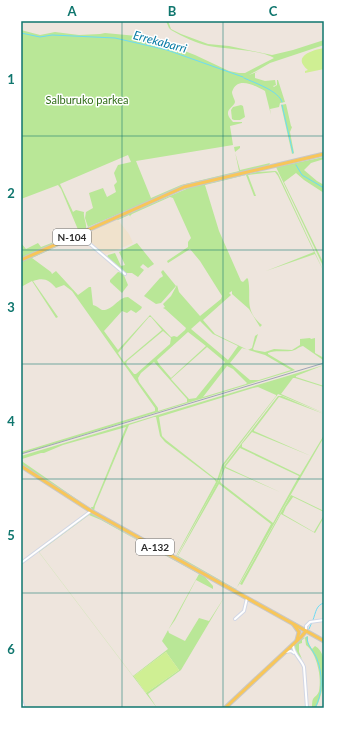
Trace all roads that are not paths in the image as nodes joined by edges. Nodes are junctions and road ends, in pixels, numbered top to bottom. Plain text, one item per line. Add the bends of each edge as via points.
1 (324, 155) edge
2 (81, 233) junction
3 (21, 260) edge
4 (125, 274) dead end
5 (21, 466) edge
6 (91, 511) junction
7 (21, 563) edge
8 (247, 598) junction
9 (235, 619) dead end
10 (324, 620) edge
11 (291, 623) junction
12 (306, 630) junction
13 (299, 632) junction
14 (302, 636) junction
15 (316, 636) junction
16 (324, 641) edge
17 (296, 642) junction
18 (290, 648) junction
19 (285, 652) junction
20 (293, 652) junction
21 (21, 700) edge
22 (24, 708) edge
23 (225, 708) edge
24 (307, 708) edge

1 - 2 main road, N-104 via 184,187
2 - 3 main road, N-104
2 - 4 street via 84,239
5 - 6 main road, A-132
6 - 7 street
6 - 8 main road, A-132
8 - 9 street via 244,611
8 - 11 main road, A-132
10 - 12 street via 310,622
11 - 12 main road, A-132
11 - 13 main road
12 - 14 main road
12 - 15 main road, A-132
13 - 14 main road
13 - 17 main road
14 - 15 main road
14 - 17 main road
15 - 16 main road, A-132
17 - 18 main road
17 - 20 street
18 - 19 main road
18 - 20 street
19 - 20 street
19 - 23 main road
20 - 24 street via 304,667
21 - 22 street

